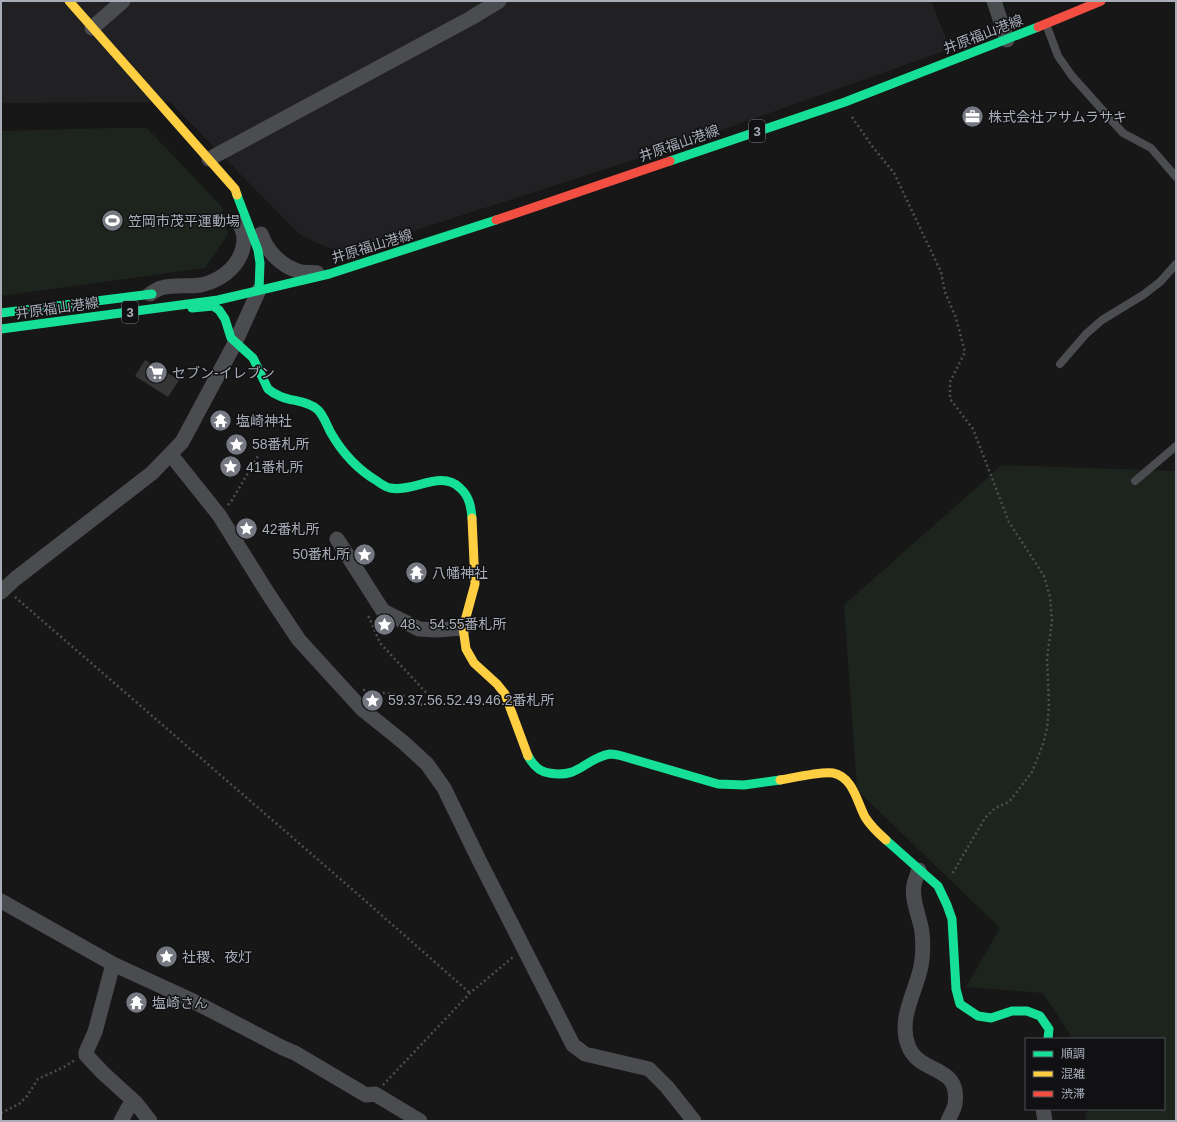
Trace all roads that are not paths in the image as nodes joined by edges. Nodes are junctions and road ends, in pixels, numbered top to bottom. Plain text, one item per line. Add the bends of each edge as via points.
1 (69, 1) edge
2 (123, 1) edge
3 (498, 1) edge
4 (994, 1) edge
5 (1101, 1) edge
6 (1046, 24) junction
7 (92, 28) junction
8 (1007, 40) junction
9 (209, 159) junction
10 (1176, 177) edge
11 (235, 189) junction
12 (1176, 264) edge
13 (329, 274) junction
14 (259, 290) junction
15 (150, 294) junction
16 (171, 307) junction
17 (1, 313) edge
18 (1, 329) edge
19 (236, 343) junction
20 (1060, 364) dead end
21 (1176, 446) edge
22 (171, 455) junction
23 (1135, 481) dead end
24 (337, 539) dead end
25 (3, 590) edge
26 (463, 628) junction
27 (919, 870) junction
28 (1, 901) edge
29 (113, 964) junction
30 (1048, 1038) edge
31 (135, 1102) junction
32 (1043, 1110) edge
33 (121, 1121) edge
34 (150, 1121) edge
35 (420, 1121) edge
36 (694, 1121) edge
37 (948, 1121) edge
38 (1045, 1121) edge

1 - 7 street
2 - 7 street
3 - 9 street
4 - 8 street
5 - 6 street, 井原福山港線 / 3
6 - 8 street, 井原福山港線 / 3
6 - 10 lane via 1058,56 1072,76 1123,133 1151,148
7 - 9 street
8 - 13 street, 井原福山港線 / 3 via 845,102
9 - 11 street
11 - 13 street via 247,198 266,246 280,261 298,271
11 - 14 street via 258,250
11 - 15 street via 234,208 244,236 240,258 232,268 219,279 200,285 161,288
12 - 20 lane via 1160,282 1143,295 1102,320
13 - 14 street, 井原福山港線 / 3
14 - 15 street, 井原福山港線 / 3 via 221,289
14 - 16 street, 井原福山港線 / 3 via 218,300
14 - 19 street
15 - 17 street, 井原福山港線 / 3
16 - 18 street, 井原福山港線 / 3
16 - 19 street via 181,309 213,306 224,314 229,335
19 - 22 street via 182,442
19 - 26 street via 256,363 265,384 278,396 311,405 319,411 346,456 361,471 390,488 446,479 462,488 472,505 475,584
21 - 23 lane
22 - 25 street via 152,473
22 - 36 street via 219,515 299,640 362,709 428,764 444,788 573,1045 585,1054 649,1069
24 - 26 street via 383,611 419,629
26 - 27 street via 466,649 474,663 505,694 529,758 536,768 546,774 572,773 611,754 718,784 744,785 833,773 844,779 854,791 865,817 878,833
27 - 30 street via 938,886 952,919 956,989 960,1004 978,1016 991,1018 1012,1011 1027,1011 1040,1016 1049,1029
27 - 37 street via 913,894 922,934 921,965 905,1021 905,1034 912,1056 949,1077 954,1088 955,1104
28 - 29 street
29 - 31 street via 95,1032 86,1055
29 - 35 street via 295,1053 366,1095 375,1094
31 - 33 street via 128,1108
31 - 34 street
32 - 38 street

